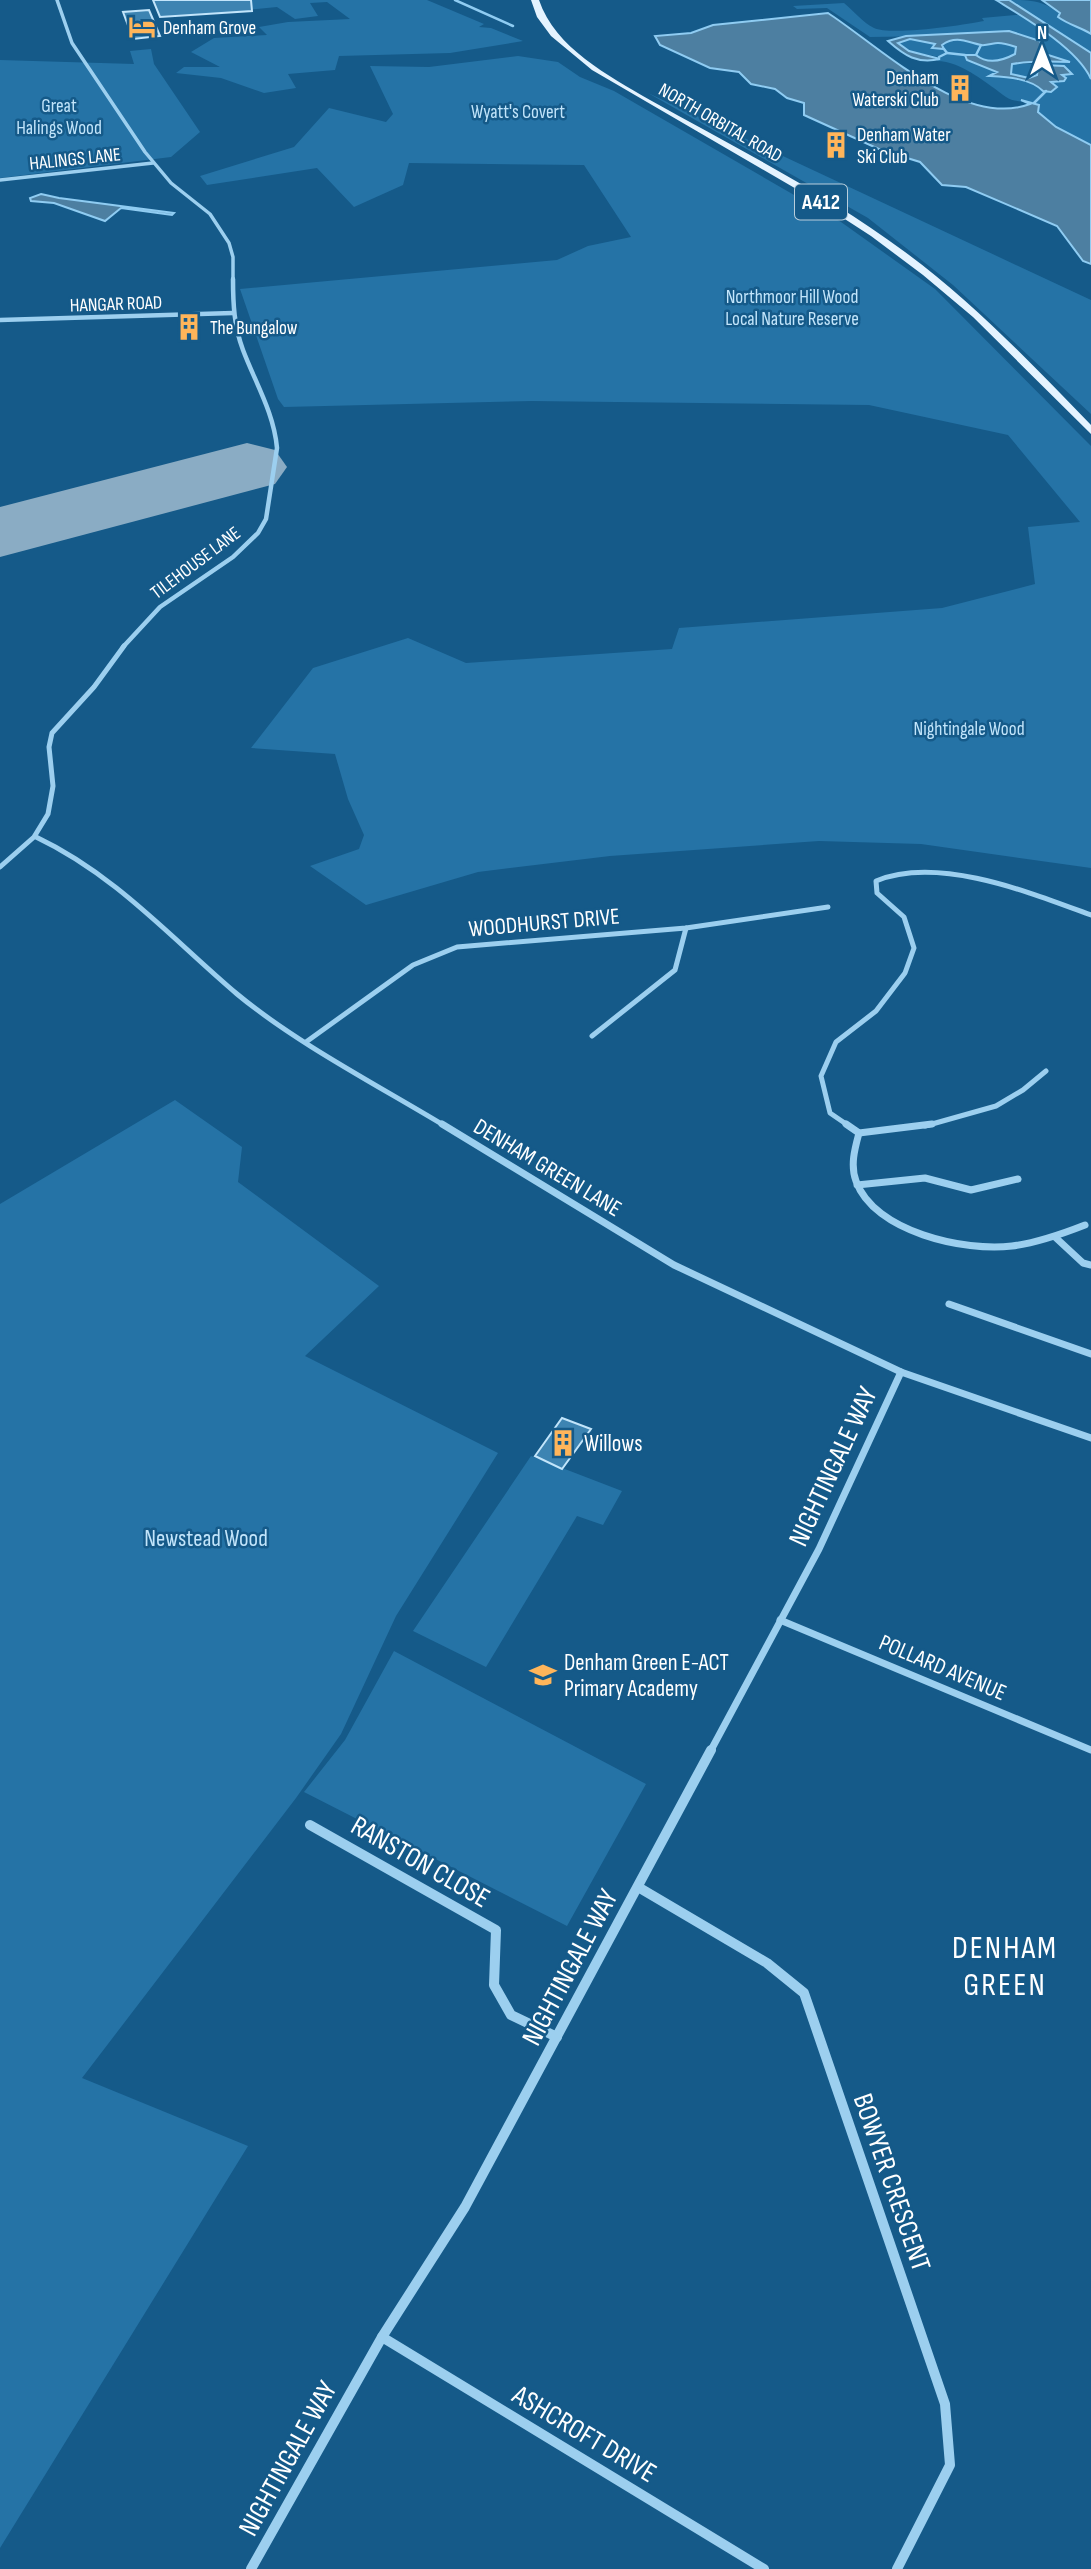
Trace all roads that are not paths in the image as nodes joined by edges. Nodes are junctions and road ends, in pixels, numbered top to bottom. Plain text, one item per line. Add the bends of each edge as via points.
1 (57, 0) edge
2 (535, 0) edge
3 (153, 163) junction
4 (0, 180) edge
5 (233, 313) junction
6 (0, 320) edge
7 (1091, 431) edge
8 (36, 838) junction
9 (0, 867) edge
10 (828, 907) dead end
11 (1091, 915) edge
12 (686, 928) junction
13 (592, 1036) dead end
14 (306, 1042) junction
15 (1046, 1071) dead end
16 (859, 1133) junction
17 (1018, 1179) dead end
18 (857, 1185) junction
19 (1085, 1224) dead end
20 (1055, 1237) junction
21 (1091, 1265) edge
22 (948, 1304) dead end
23 (1091, 1354) edge
24 (901, 1372) junction
25 (1091, 1438) edge
26 (780, 1620) junction
27 (1091, 1750) edge
28 (310, 1825) dead end
29 (638, 1887) junction
30 (557, 2037) junction
31 (382, 2337) junction
32 (251, 2569) edge
33 (764, 2569) edge
34 (897, 2569) edge

1 - 3 street, TILEHOUSE LANE via 72,43
2 - 7 main road, NORTH ORBITAL ROAD / A412 via 551,32 584,61 772,170 900,252 946,288
3 - 4 street, HALINGS LANE
3 - 5 street, TILEHOUSE LANE via 210,214 229,243
5 - 6 street, HANGAR ROAD
5 - 8 street, TILEHOUSE LANE via 275,429 277,448 265,519 238,553 145,621 86,698 52,733 52,801
8 - 9 street, TILEHOUSE LANE
8 - 14 street, DENHAM GREEN LANE via 117,886 239,996
10 - 12 street, WOODHURST DRIVE
11 - 16 street via 1007,887 932,874 896,873 876,881 877,894 904,917 914,948 905,973 876,1011 836,1042 821,1076 830,1113
12 - 13 street via 675,970
12 - 14 street, WOODHURST DRIVE via 457,947 413,965
14 - 24 street, DENHAM GREEN LANE via 674,1265
15 - 16 street via 996,1106 922,1127
16 - 18 street via 853,1157
17 - 18 street via 971,1190 925,1178
18 - 20 street via 880,1210 912,1231 960,1245 1010,1246
19 - 20 street
20 - 21 street via 1083,1264
22 - 23 street
24 - 25 street, DENHAM GREEN LANE
24 - 26 street, NIGHTINGALE WAY via 819,1549
26 - 27 street, POLLARD AVENUE
26 - 29 street, NIGHTINGALE WAY
28 - 30 street, RANSTON CLOSE via 496,1930 494,1985 511,2015
29 - 30 street, NIGHTINGALE WAY
29 - 34 street, BOWYER CRESCENT via 767,1963 804,1993 945,2403 950,2465
30 - 31 street, NIGHTINGALE WAY via 465,2207
31 - 32 street, NIGHTINGALE WAY
31 - 33 street, ASHCROFT DRIVE

